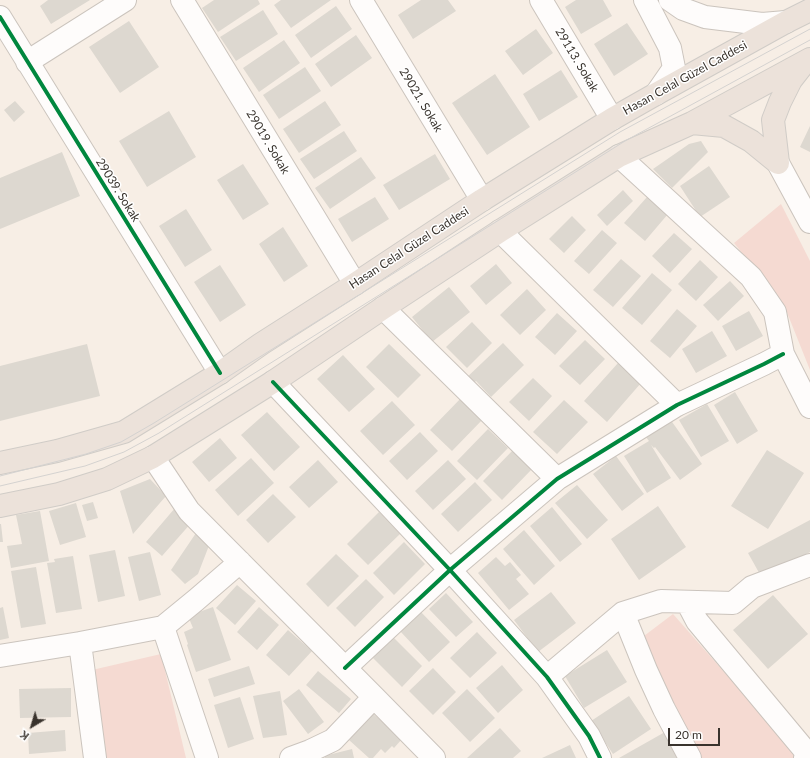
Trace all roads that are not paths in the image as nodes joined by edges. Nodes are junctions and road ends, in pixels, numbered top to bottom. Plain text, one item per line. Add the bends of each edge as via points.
1 (125, 0) edge
2 (182, 0) edge
3 (361, 0) edge
4 (541, 0) edge
5 (645, 0) edge
6 (670, 0) edge
7 (810, 10) edge
8 (0, 17) edge
9 (786, 22) junction
10 (808, 60) edge
11 (27, 62) junction
12 (656, 94) junction
13 (612, 120) junction
14 (692, 123) junction
15 (619, 156) junction
16 (778, 163) junction
17 (482, 200) junction
18 (810, 222) edge
19 (500, 231) junction
20 (355, 284) junction
21 (383, 308) junction
22 (783, 354) junction
23 (220, 373) junction
24 (273, 382) junction
25 (677, 405) junction
26 (810, 407) edge
27 (153, 457) junction
28 (0, 463) edge
29 (556, 479) junction
30 (0, 506) edge
31 (240, 562) junction
32 (810, 564) edge
33 (450, 570) junction
34 (687, 602) junction
35 (623, 613) junction
36 (162, 626) junction
37 (80, 643) junction
38 (0, 656) edge
39 (345, 668) junction
40 (547, 677) junction
41 (374, 697) junction
42 (95, 758) edge
43 (208, 758) edge
44 (291, 758) edge
45 (434, 758) edge
46 (600, 758) edge
47 (690, 758) edge
48 (805, 758) edge

1 - 11 street
2 - 20 street, 29019. Sokak
3 - 17 street, 29021. Sokak
4 - 13 street, 29113. Sokak
5 - 12 street via 670,48 674,68
6 - 9 street via 705,17 762,24
7 - 9 main road, Hasan Celal Güzel Caddesi
8 - 11 street, 29039. Sokak
9 - 12 main road, Hasan Celal Güzel Caddesi
10 - 14 main road
10 - 16 main road via 791,80 773,120
11 - 23 street, 29039. Sokak
12 - 13 main road, Hasan Celal Güzel Caddesi
13 - 17 main road, Hasan Celal Güzel Caddesi
14 - 15 main road
14 - 16 main road via 724,126 751,141
15 - 19 main road
15 - 22 street via 751,277 775,312
16 - 18 street
17 - 20 main road, Hasan Celal Güzel Caddesi
19 - 21 main road
19 - 25 street
20 - 23 main road, Hasan Celal Güzel Caddesi
21 - 24 main road
21 - 29 street
22 - 25 street
22 - 26 street
23 - 28 main road, Hasan Celal Güzel Caddesi via 124,432 57,451
24 - 27 main road
24 - 33 street
25 - 29 street
27 - 30 main road via 107,479 59,494
27 - 31 street via 188,511
29 - 33 street
31 - 36 street
31 - 39 street
32 - 34 street via 752,588 733,603
33 - 39 street
33 - 40 street
34 - 35 street via 661,601
34 - 48 street via 696,621 807,753
35 - 40 street
35 - 47 street via 664,709
36 - 37 street
36 - 43 street
37 - 38 street
37 - 42 street
39 - 41 street
40 - 46 street via 589,736
41 - 44 street via 333,740
41 - 45 street

